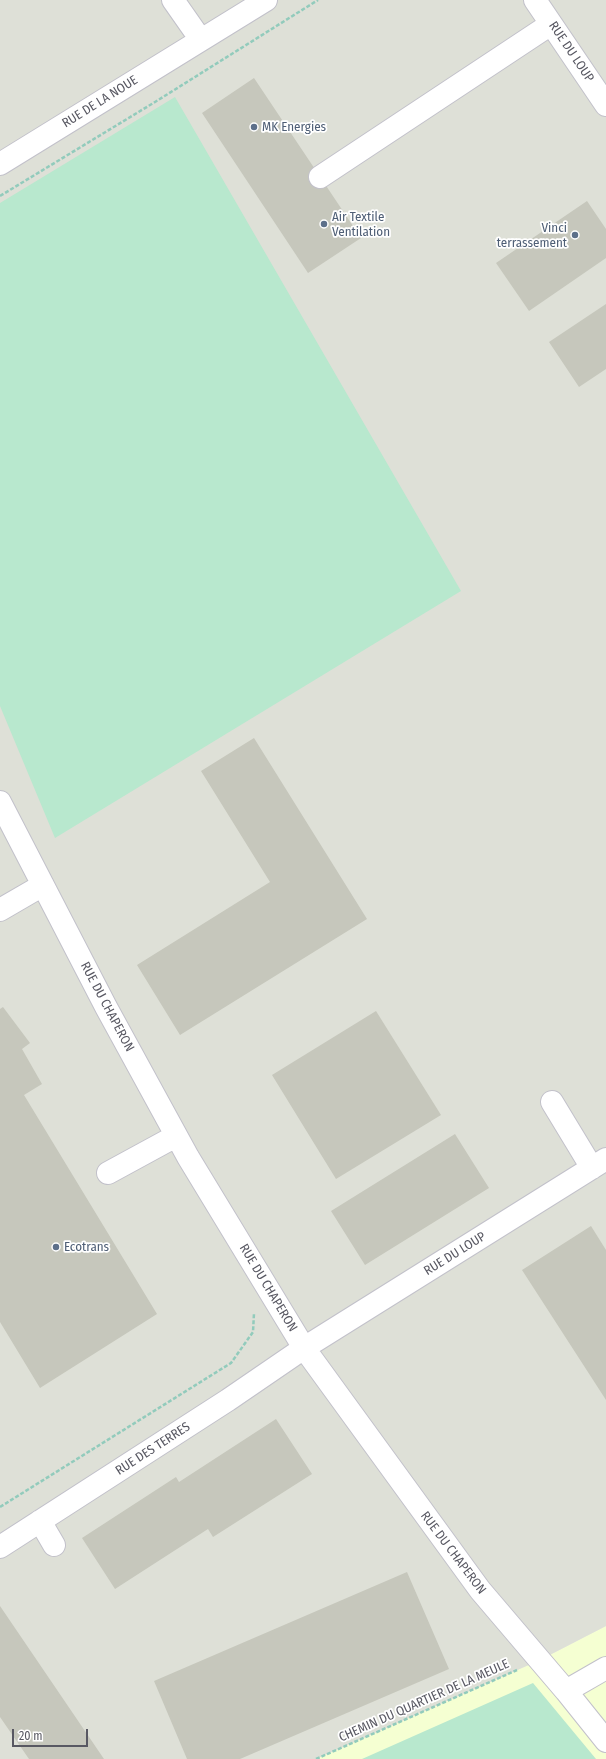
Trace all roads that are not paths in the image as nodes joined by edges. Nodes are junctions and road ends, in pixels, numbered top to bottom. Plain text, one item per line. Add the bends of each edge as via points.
1 (174, 0) edge
2 (266, 0) edge
3 (535, 0) edge
4 (551, 24) junction
5 (201, 40) junction
6 (606, 105) edge
7 (0, 164) edge
8 (320, 177) dead end
9 (0, 802) edge
10 (43, 885) junction
11 (0, 910) edge
12 (552, 1102) dead end
13 (176, 1136) junction
14 (599, 1164) edge
15 (108, 1173) dead end
16 (304, 1348) junction
17 (40, 1521) junction
18 (54, 1545) dead end
19 (0, 1547) edge
20 (606, 1668) edge
21 (566, 1691) junction
22 (606, 1741) edge

1 - 5 street
2 - 5 street, RUE DE LA NOUE
3 - 4 street, RUE DU LOUP
4 - 6 street, RUE DU LOUP
4 - 8 street
5 - 7 street, RUE DE LA NOUE
9 - 10 street, RUE DU CHAPERON
10 - 11 street
10 - 13 street, RUE DU CHAPERON
12 - 14 street
13 - 15 street
13 - 16 street, RUE DU CHAPERON
14 - 16 street, RUE DU LOUP
16 - 17 street, RUE DES TERRES
16 - 21 street, RUE DU CHAPERON via 480,1590
17 - 18 street
17 - 19 street, RUE DES TERRES
20 - 21 street
21 - 22 street, RUE DU CHAPERON

